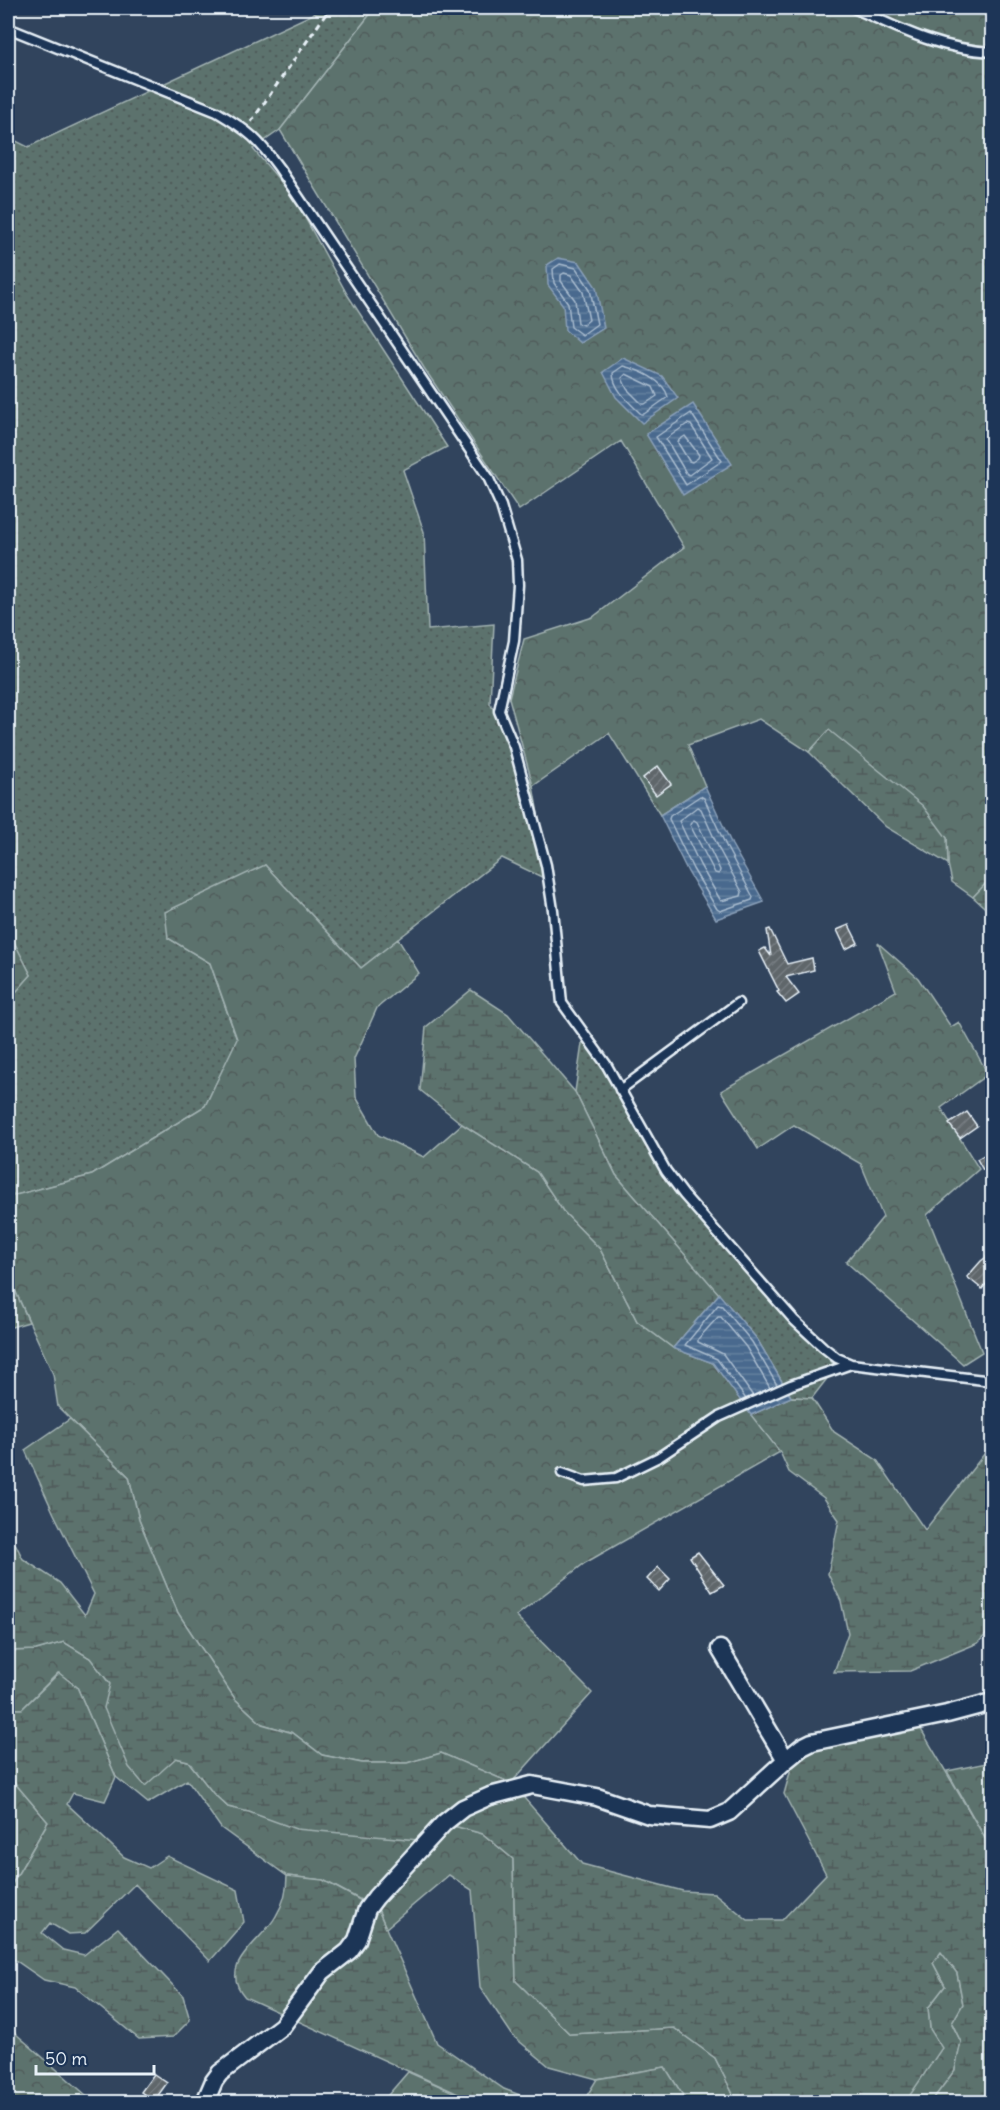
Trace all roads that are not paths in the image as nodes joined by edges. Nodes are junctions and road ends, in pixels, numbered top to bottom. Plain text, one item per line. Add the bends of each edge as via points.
1 (854, 8) edge
2 (8, 28) edge
3 (993, 52) edge
4 (738, 1003) dead end
5 (620, 1090) junction
6 (851, 1364) junction
7 (993, 1381) edge
8 (561, 1473) dead end
9 (720, 1649) dead end
10 (993, 1702) edge
11 (786, 1760) junction
12 (205, 2103) edge

1 - 3 lane via 917,37
2 - 5 lane via 217,112 246,129 312,216 488,477 517,560 514,641 500,711 514,747 546,865 562,1003
4 - 5 lane
5 - 6 lane via 684,1195 794,1320 822,1347
6 - 7 lane
6 - 8 lane via 790,1385 719,1417 659,1457 616,1478 584,1481
9 - 11 street
10 - 11 street via 812,1742
11 - 12 street via 729,1812 710,1820 649,1815 597,1797 532,1785 462,1808 376,1897 349,1951 322,1972 282,2026 220,2073

